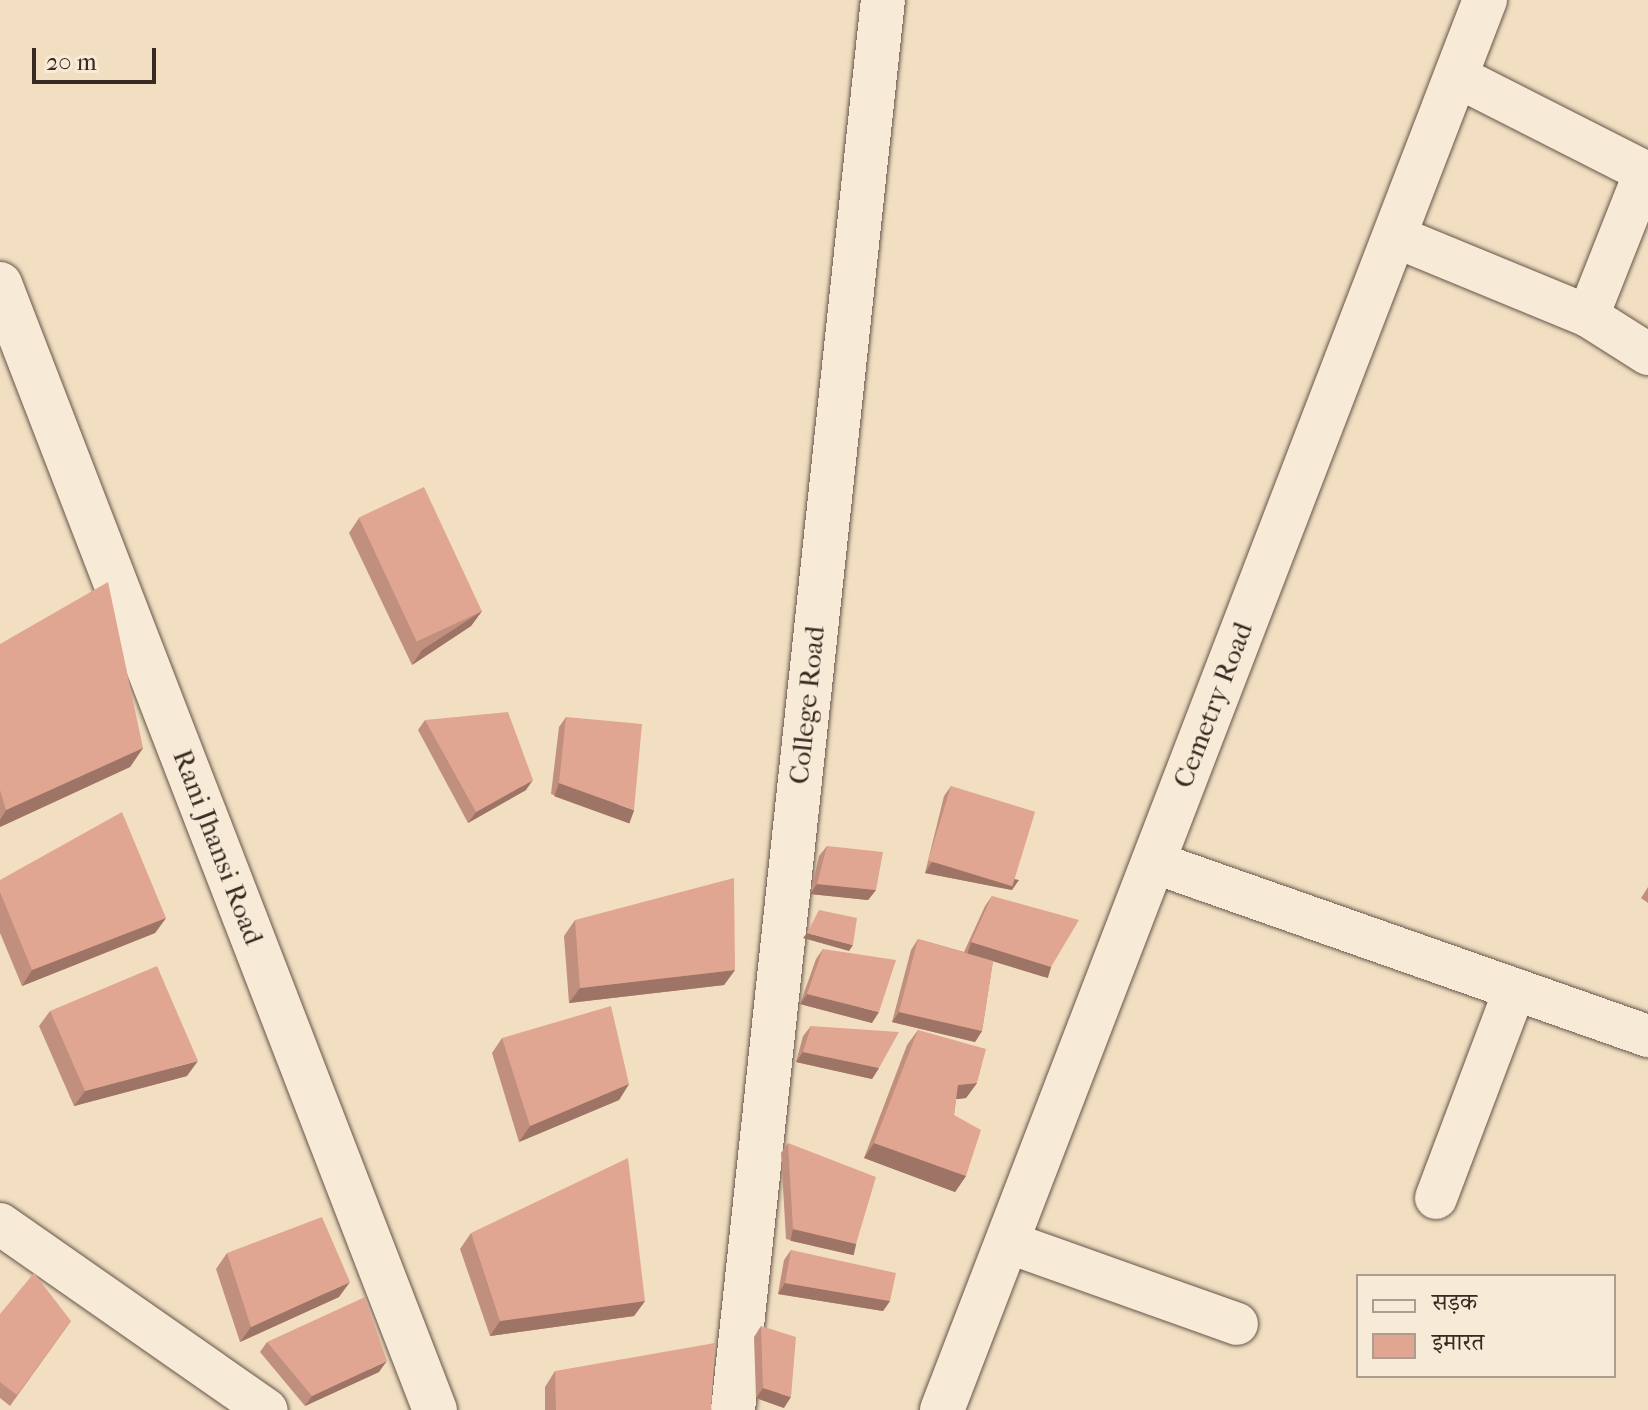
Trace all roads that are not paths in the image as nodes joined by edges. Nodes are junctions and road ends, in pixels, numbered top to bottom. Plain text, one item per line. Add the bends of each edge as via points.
1 (883, 0) edge
2 (1485, 0) edge
3 (1456, 76) junction
4 (1647, 170) edge
5 (1394, 236) junction
6 (0, 284) edge
7 (1588, 316) junction
8 (9, 336) edge
9 (1648, 354) edge
10 (1153, 862) junction
11 (1515, 989) junction
12 (1648, 1036) edge
13 (1436, 1198) dead end
14 (0, 1224) edge
15 (1007, 1242) junction
16 (1237, 1324) dead end
17 (267, 1410) edge
18 (435, 1410) edge
19 (733, 1410) edge
20 (942, 1410) edge

1 - 19 street, College Road
2 - 3 street, Cemetry Road
3 - 4 street
3 - 5 street, Cemetry Road
4 - 7 street
5 - 7 street
5 - 10 street, Cemetry Road
6 - 8 street, Rani Jhansi Road
7 - 9 street
8 - 18 street, Rani Jhansi Road
10 - 11 street
10 - 15 street, Cemetry Road
11 - 12 street
11 - 13 street
14 - 17 street
15 - 16 street
15 - 20 street, Cemetry Road

